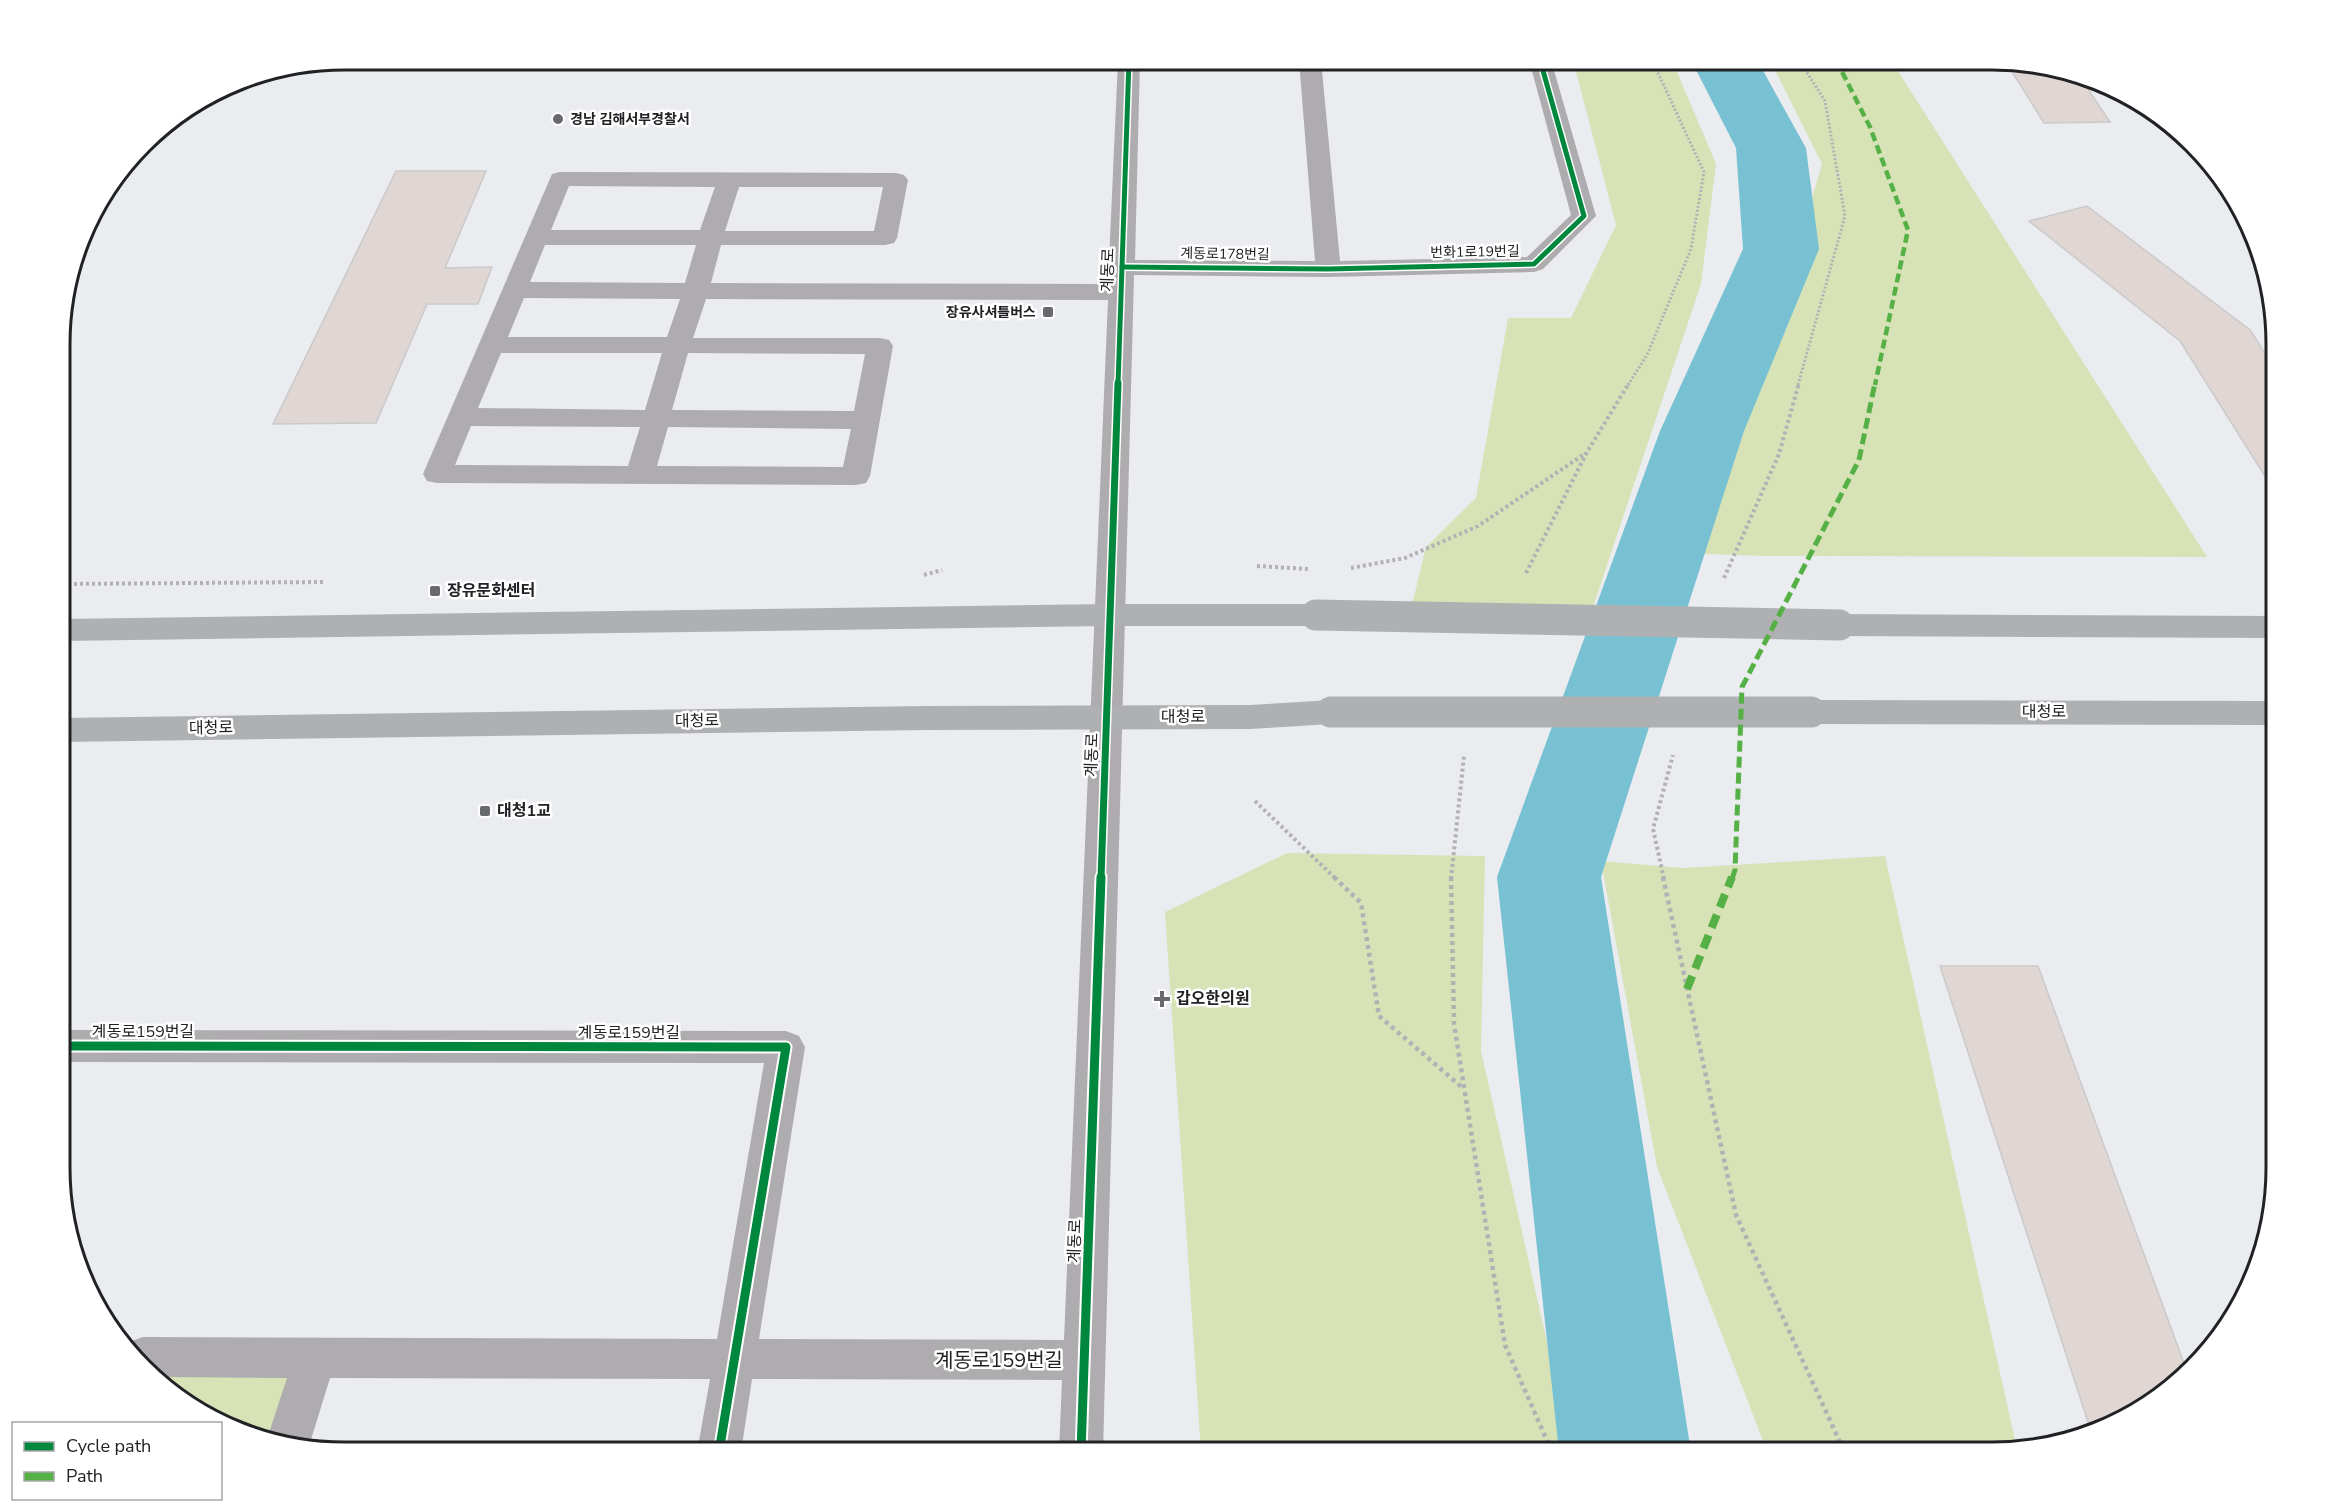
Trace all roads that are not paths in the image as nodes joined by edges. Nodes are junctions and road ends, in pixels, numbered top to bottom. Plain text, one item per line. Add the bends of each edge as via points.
1 (1129, 70) edge
2 (1311, 70) edge
3 (1543, 70) edge
4 (729, 180) junction
5 (536, 237) junction
6 (710, 238) junction
7 (1328, 269) junction
8 (1121, 280) junction
9 (514, 290) junction
10 (696, 291) junction
11 (491, 345) junction
12 (677, 346) junction
13 (461, 417) junction
14 (657, 418) junction
15 (866, 420) junction
16 (640, 475) junction
17 (1109, 615) junction
18 (2266, 627) edge
19 (70, 630) edge
20 (2266, 713) edge
21 (1107, 717) junction
22 (70, 730) edge
23 (70, 1046) edge
24 (147, 1357) edge
25 (315, 1358) junction
26 (734, 1359) junction
27 (1084, 1360) junction
28 (290, 1436) edge
29 (721, 1442) edge
30 (1081, 1442) edge

1 - 8 street, 계동로
2 - 7 street
3 - 7 street, 번화1로19번길 via 1584,216 1533,264
4 - 5 street via 560,179
4 - 6 street
4 - 6 street via 896,180 885,238
5 - 6 street
5 - 9 street
6 - 10 street
7 - 8 street, 계동로178번길
8 - 10 street, 계동로178번길
8 - 17 street, 계동로
9 - 10 street, 계동로178번길
9 - 11 street
10 - 12 street
11 - 12 street
11 - 13 street
12 - 14 street
12 - 15 street via 880,346
13 - 14 street
13 - 16 street via 437,474
14 - 15 street
14 - 16 street
15 - 16 street via 856,476
17 - 18 main road, bridge
17 - 19 main road
17 - 21 street, 계동로
20 - 21 main road, 대청로, bridge via 1331,712 1250,717
21 - 22 main road, 대청로
21 - 27 street, 계동로
23 - 26 street, 계동로159번길 via 786,1047
24 - 25 street, 계동로159번길
25 - 26 street, 계동로159번길
25 - 28 street
26 - 27 street, 계동로159번길
26 - 29 street, 계동로159번길
27 - 30 street, 계동로

